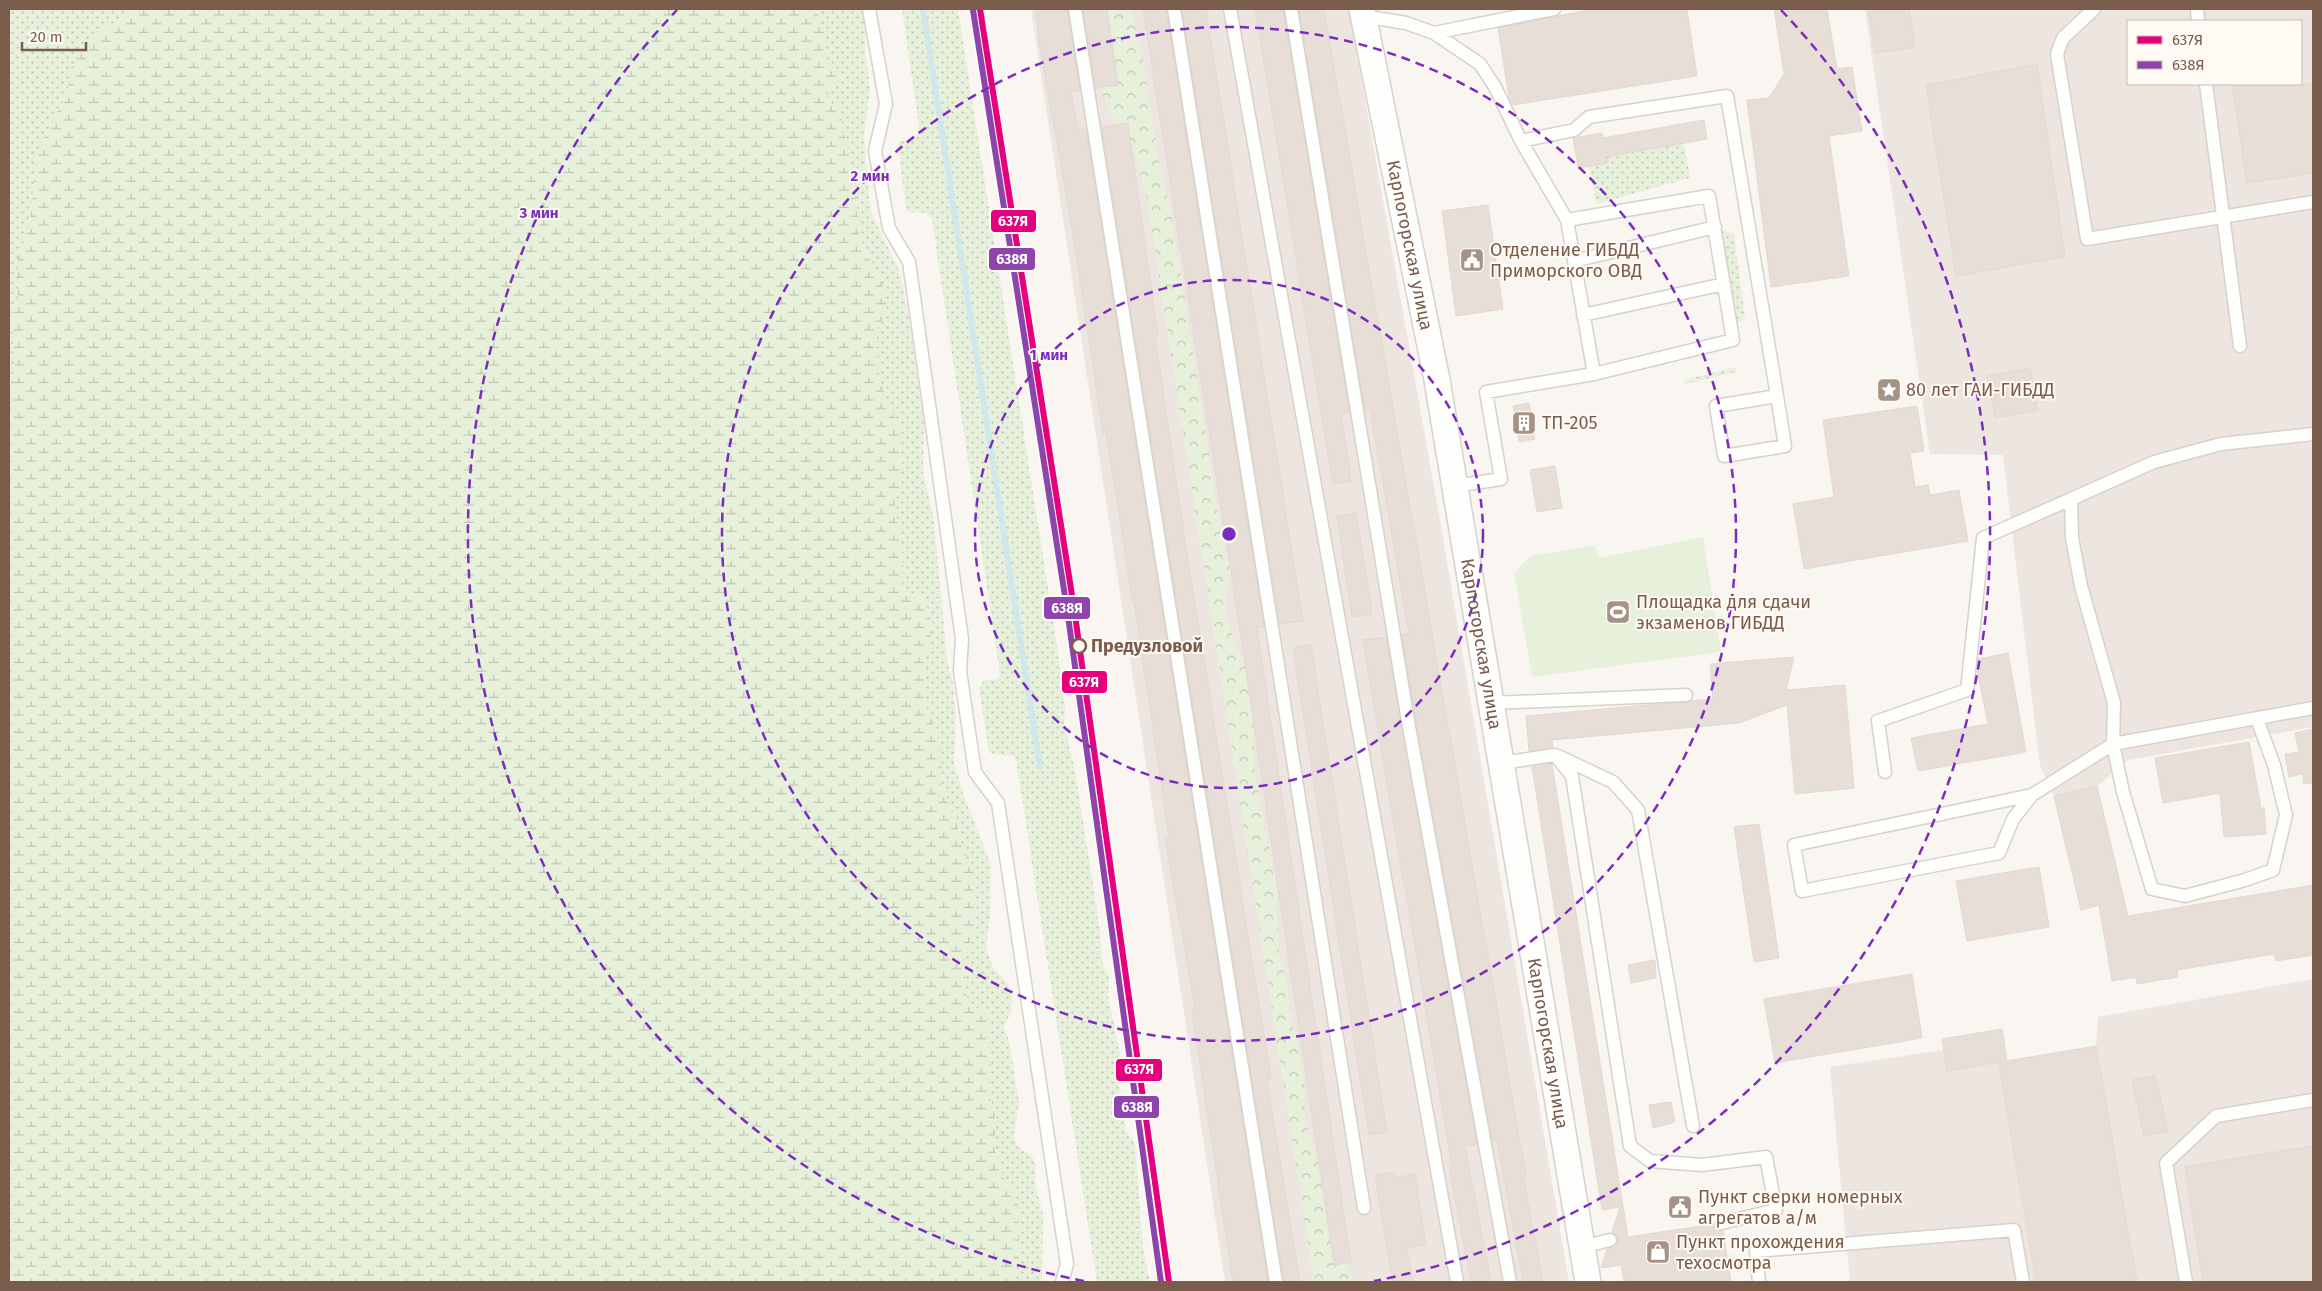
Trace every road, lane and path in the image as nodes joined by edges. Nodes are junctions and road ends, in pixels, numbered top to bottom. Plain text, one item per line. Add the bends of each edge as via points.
1 (869, 9) edge
2 (1075, 9) edge
3 (1174, 9) edge
4 (1230, 9) edge
5 (1291, 9) edge
6 (1554, 9) edge
7 (2094, 9) edge
8 (1363, 12) edge
9 (1434, 33) junction
10 (2206, 85) edge
11 (1521, 142) junction
12 (2313, 202) edge
13 (2224, 217) junction
14 (1567, 220) junction
15 (1715, 227) junction
16 (1574, 260) junction
17 (1724, 284) junction
18 (1583, 315) junction
19 (2240, 346) dead end
20 (1594, 374) junction
21 (1777, 396) junction
22 (2313, 434) edge
23 (1455, 486) junction
24 (2071, 500) junction
25 (1686, 695) dead end
26 (1491, 704) junction
27 (2313, 708) edge
28 (2257, 719) junction
29 (2113, 744) junction
30 (1555, 755) junction
31 (1502, 763) junction
32 (1885, 772) dead end
33 (2032, 795) junction
34 (2313, 1100) edge
35 (1693, 1126) dead end
36 (1364, 1208) dead end
37 (1722, 1222) dead end
38 (1610, 1240) dead end
39 (1582, 1247) junction
40 (1062, 1282) edge
41 (1276, 1282) edge
42 (1457, 1282) edge
43 (1510, 1282) edge
44 (1588, 1282) edge
45 (1760, 1282) edge
46 (2023, 1282) edge
47 (2186, 1282) edge

1 - 40 lane via 886,104 875,151 889,228 909,262 962,639 960,671 975,772 998,803 1067,1264
2 - 41 lane
3 - 36 lane
4 - 42 lane
5 - 43 lane via 1409,727
6 - 9 lane
7 - 13 lane via 2063,38 2057,54 2087,239
8 - 9 lane
8 - 23 street, Карпогорская улица via 1437,380
9 - 11 lane via 1480,64 1495,87
10 - 13 lane
11 - 14 lane
11 - 21 lane via 1574,130 1589,117 1727,96
12 - 13 lane
13 - 19 lane
14 - 15 lane via 1709,196
14 - 16 lane
15 - 16 lane
15 - 17 lane
16 - 18 lane
17 - 18 lane
17 - 20 lane via 1733,340
18 - 20 lane
20 - 23 lane via 1486,392 1501,479
21 - 21 lane via 1785,446 1724,456 1716,406
22 - 24 lane via 2221,444 2154,462
23 - 26 street, Карпогорская улица
24 - 29 lane via 2072,538 2081,586 2114,704
24 - 32 lane via 1983,538 1967,690 1878,721
25 - 26 lane
26 - 31 street, Карпогорская улица
27 - 28 lane
28 - 29 lane
28 - 29 lane via 2274,765 2286,815 2273,870 2185,896 2152,889 2123,792
29 - 33 lane
30 - 31 lane
30 - 35 lane via 1613,782 1638,810
30 - 37 lane via 1572,776 1630,1146 1650,1161 1702,1165 1766,1157 1776,1210
31 - 39 street, Карпогорская улица
33 - 33 lane via 1794,844 1802,891 1999,853 2013,819
34 - 47 lane via 2216,1116 2166,1163
38 - 39 lane
39 - 44 street, Карпогорская улица
45 - 46 lane via 1756,1251 2014,1230

